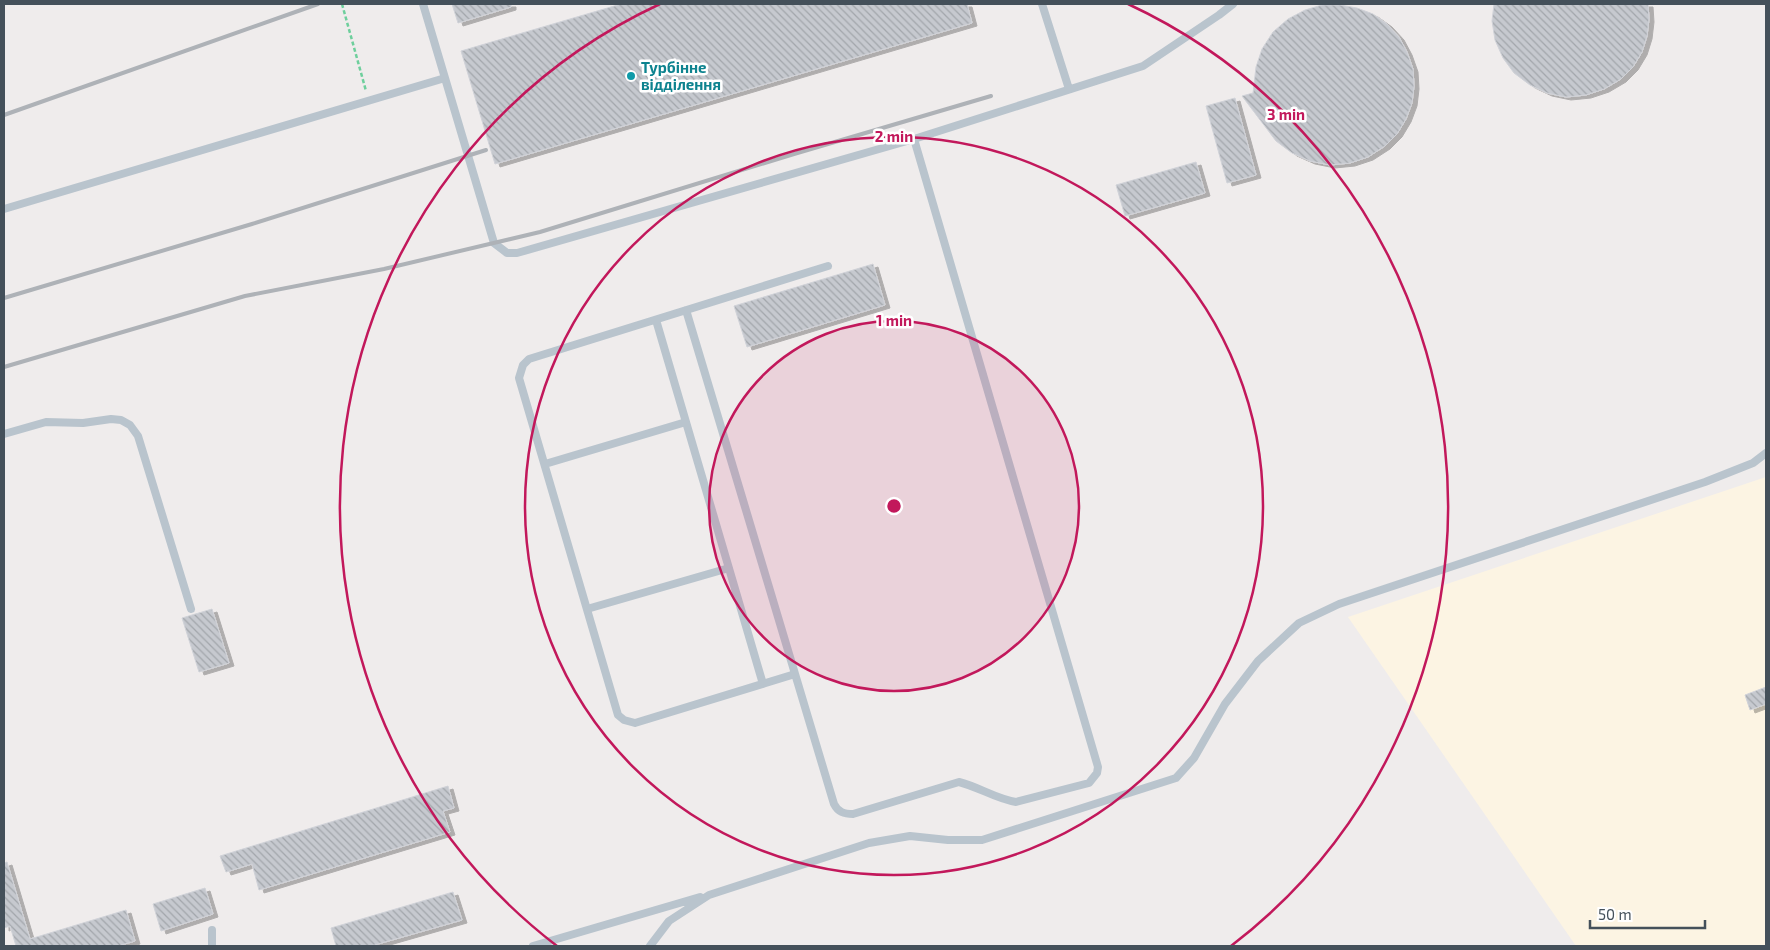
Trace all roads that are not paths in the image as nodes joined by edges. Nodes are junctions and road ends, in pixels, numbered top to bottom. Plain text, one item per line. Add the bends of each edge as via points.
1 (423, 4) edge
2 (1042, 4) edge
3 (1233, 4) edge
4 (445, 78) junction
5 (1069, 90) junction
6 (914, 139) junction
7 (4, 209) edge
8 (828, 266) dead end
9 (686, 310) junction
10 (656, 320) junction
11 (686, 422) junction
12 (4, 434) edge
13 (1766, 453) edge
14 (545, 464) junction
15 (729, 568) junction
16 (587, 609) junction
17 (191, 610) dead end
18 (795, 674) junction
19 (763, 684) junction
20 (709, 895) junction
21 (212, 930) dead end
22 (212, 946) edge
23 (533, 946) edge
24 (650, 946) edge

1 - 4 lane
2 - 5 lane
3 - 5 lane via 1143,66
4 - 6 lane via 494,243 507,253 517,253
4 - 7 lane
5 - 6 lane
6 - 18 lane via 1098,767 1097,773 1089,783 1016,802 959,782 844,814 834,804
8 - 9 lane
9 - 10 lane
9 - 18 lane
10 - 11 lane
10 - 14 lane via 529,359 523,365 519,378
11 - 14 lane
11 - 15 lane
12 - 17 lane via 46,422 83,423 111,419 130,425 138,436
13 - 20 lane via 1753,463 1705,482 1339,604 1299,623 1258,661 1225,704 1194,758 1176,778 982,840 910,836 869,843
14 - 16 lane
15 - 16 lane
15 - 19 lane
16 - 19 lane via 618,715 624,720 635,723
18 - 19 lane
20 - 23 lane
20 - 24 lane via 669,921
21 - 22 lane

